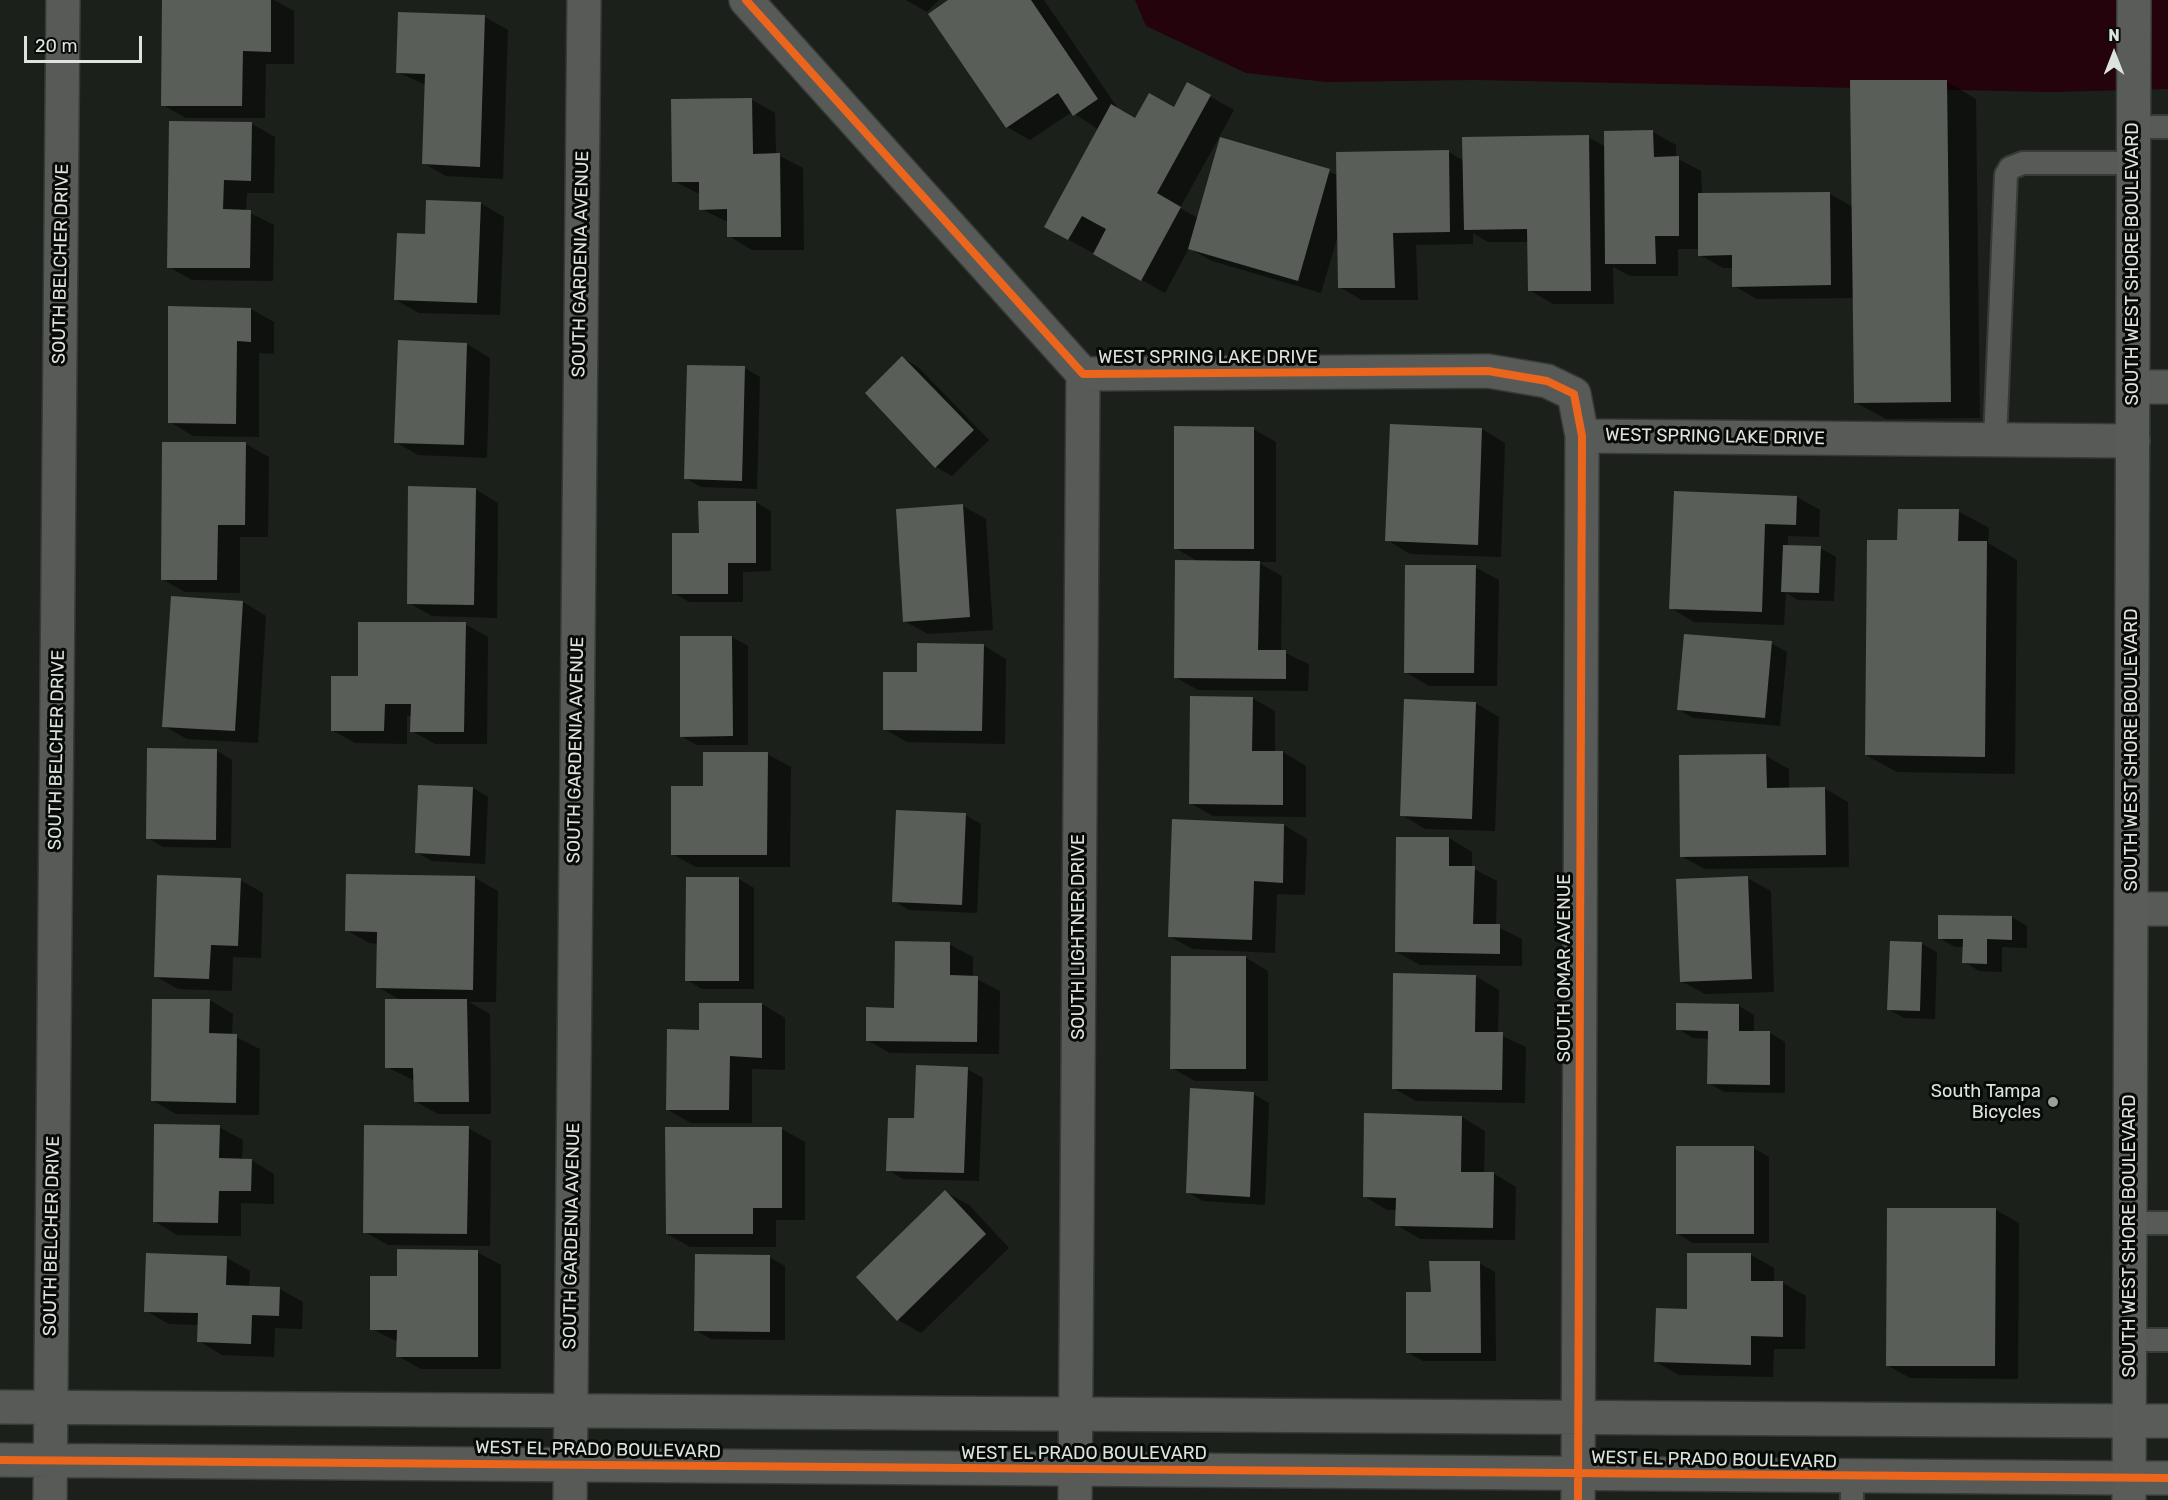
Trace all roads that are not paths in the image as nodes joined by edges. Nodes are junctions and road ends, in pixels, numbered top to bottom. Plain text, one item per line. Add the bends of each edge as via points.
1 (63, 0) edge
2 (584, 0) edge
3 (746, 0) edge
4 (2134, 0) edge
5 (2134, 127) junction
6 (2168, 127) edge
7 (2134, 163) junction
8 (1083, 374) junction
9 (2133, 387) junction
10 (2168, 387) edge
11 (1582, 435) junction
12 (1995, 441) junction
13 (2133, 441) junction
14 (2132, 909) junction
15 (2168, 909) edge
16 (2130, 1223) junction
17 (2168, 1223) edge
18 (2130, 1340) junction
19 (2168, 1341) edge
20 (0, 1407) edge
21 (51, 1407) junction
22 (570, 1411) junction
23 (1075, 1414) junction
24 (1579, 1417) junction
25 (2129, 1421) junction
26 (2168, 1422) edge
27 (0, 1460) edge
28 (50, 1460) junction
29 (570, 1465) junction
30 (2168, 1478) edge
31 (1075, 1485) edge
32 (1578, 1487) edge
33 (1852, 1488) edge
34 (2129, 1489) edge
35 (50, 1500) edge
36 (570, 1500) edge

1 - 21 street, SOUTH BELCHER DRIVE
2 - 22 street, SOUTH GARDENIA AVENUE
3 - 8 street, WEST SPRING LAKE DRIVE
4 - 5 street, SOUTH WEST SHORE BOULEVARD
5 - 6 lane
5 - 7 street, SOUTH WEST SHORE BOULEVARD
7 - 9 street, SOUTH WEST SHORE BOULEVARD
7 - 12 lane via 2023,163 2010,168 2006,175
8 - 11 street, WEST SPRING LAKE DRIVE via 1488,371 1547,381 1574,394
8 - 23 street, SOUTH LIGHTNER DRIVE
9 - 10 street
9 - 13 street, SOUTH WEST SHORE BOULEVARD
11 - 12 street, WEST SPRING LAKE DRIVE
11 - 24 street, SOUTH OMAR AVENUE
12 - 13 street, WEST SPRING LAKE DRIVE
13 - 14 street, SOUTH WEST SHORE BOULEVARD
14 - 15 street
14 - 16 street, SOUTH WEST SHORE BOULEVARD
16 - 17 lane
16 - 18 street, SOUTH WEST SHORE BOULEVARD
18 - 19 lane
18 - 25 street, SOUTH WEST SHORE BOULEVARD
20 - 21 street, WEST EL PRADO BOULEVARD
21 - 22 street, WEST EL PRADO BOULEVARD
21 - 28 street, SOUTH BELCHER DRIVE
22 - 23 street, WEST EL PRADO BOULEVARD
22 - 29 street, SOUTH GARDENIA AVENUE
23 - 24 street, WEST EL PRADO BOULEVARD
23 - 31 street, SOUTH LIGHTNER DRIVE
24 - 25 street, WEST EL PRADO BOULEVARD
24 - 32 street, SOUTH OMAR AVENUE
25 - 26 street, WEST EL PRADO BOULEVARD
25 - 34 street, SOUTH WEST SHORE BOULEVARD
27 - 28 street, WEST EL PRADO BOULEVARD
28 - 29 street, WEST EL PRADO BOULEVARD
28 - 35 street, SOUTH BELCHER DRIVE
29 - 31 street, WEST EL PRADO BOULEVARD
29 - 36 street, SOUTH GARDENIA AVENUE
30 - 34 street, WEST EL PRADO BOULEVARD
31 - 32 street, WEST EL PRADO BOULEVARD
32 - 33 street, WEST EL PRADO BOULEVARD
33 - 34 street, WEST EL PRADO BOULEVARD

